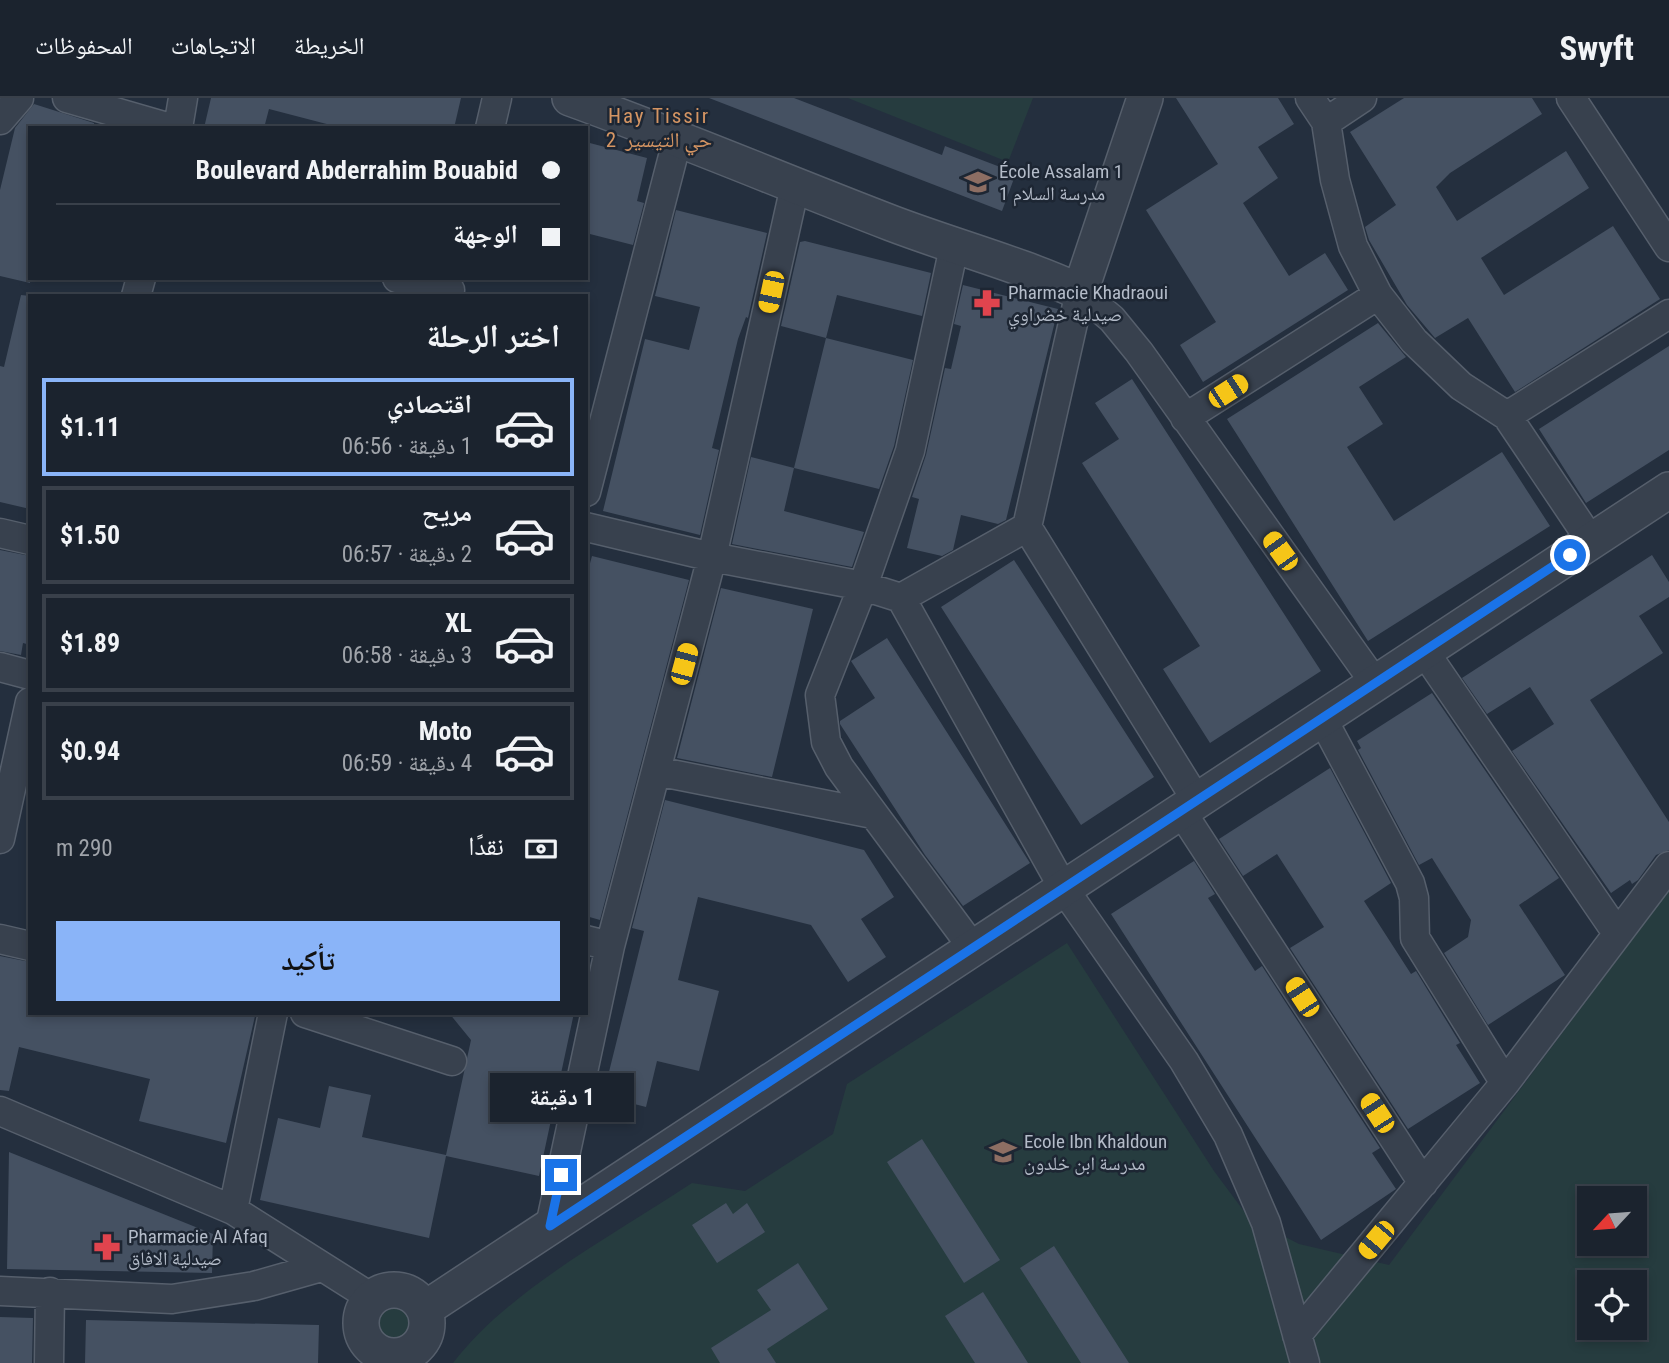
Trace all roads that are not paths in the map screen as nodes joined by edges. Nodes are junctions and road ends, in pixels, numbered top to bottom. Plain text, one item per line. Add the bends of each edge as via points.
1 (19, 98) edge
2 (67, 98) edge
3 (183, 98) edge
4 (497, 98) edge
5 (570, 98) edge
6 (1145, 98) edge
7 (1310, 98) edge
8 (1363, 98) edge
9 (1570, 98) edge
10 (0, 120) edge
11 (1326, 122) junction
12 (163, 126) edge
13 (178, 126) edge
14 (490, 126) edge
15 (678, 137) junction
16 (795, 186) junction
17 (954, 247) junction
18 (1669, 247) edge
19 (408, 280) edge
20 (450, 288) edge
21 (1080, 292) junction
22 (1378, 295) junction
23 (1669, 314) edge
24 (1507, 415) junction
25 (1185, 418) junction
26 (588, 484) edge
27 (1669, 490) edge
28 (588, 527) edge
29 (1027, 527) junction
30 (0, 533) edge
31 (28, 540) edge
32 (1591, 541) junction
33 (712, 558) junction
34 (863, 586) junction
35 (901, 598) junction
36 (1424, 651) junction
37 (0, 667) edge
38 (28, 674) edge
39 (1375, 683) junction
40 (28, 711) edge
41 (1322, 718) junction
42 (656, 771) junction
43 (1189, 806) junction
44 (873, 814) junction
45 (0, 839) edge
46 (1669, 866) edge
47 (1064, 888) junction
48 (1617, 933) junction
49 (0, 939) edge
50 (598, 943) edge
51 (28, 946) edge
52 (973, 948) junction
53 (588, 1002) edge
54 (273, 1015) edge
55 (310, 1015) edge
56 (586, 1015) edge
57 (452, 1061) dead end
58 (1505, 1083) junction
59 (0, 1111) edge
60 (1423, 1182) junction
61 (233, 1210) junction
62 (550, 1226) junction
63 (321, 1267) junction
64 (0, 1291) edge
65 (50, 1292) junction
66 (372, 1297) junction
67 (425, 1309) junction
68 (1297, 1335) junction
69 (379, 1358) edge
70 (49, 1363) edge
71 (1305, 1363) edge

1 - 10 street
2 - 12 street
3 - 13 street
4 - 14 street
5 - 15 street
6 - 21 street
7 - 11 street
8 - 11 street
9 - 18 street
11 - 22 street via 1335,180 1353,246
15 - 16 street
15 - 26 street
16 - 17 street
16 - 33 street
17 - 21 street
17 - 34 street via 910,451
19 - 20 street
21 - 25 street via 1119,328
21 - 29 street
22 - 24 street via 1414,341 1461,386
22 - 25 street
23 - 24 street
24 - 32 street
25 - 39 street
27 - 32 street
28 - 33 street
29 - 35 street
29 - 43 street
30 - 31 street
32 - 36 street
33 - 34 street
33 - 42 street
34 - 35 street
34 - 44 street via 820,695 820,717 839,767
35 - 47 street
36 - 39 street
36 - 48 street
37 - 38 street
39 - 41 street
40 - 45 street
41 - 43 street
41 - 58 street via 1410,883 1412,925 1423,954
42 - 44 street
42 - 50 street
43 - 47 street
43 - 60 street
44 - 52 street
46 - 48 street
47 - 52 street
47 - 68 street via 1184,1061 1228,1135 1266,1223
48 - 58 street
49 - 51 street
50 - 53 street
52 - 62 street
54 - 61 street
55 - 57 street
56 - 62 street
58 - 60 street
59 - 61 street
60 - 68 street
61 - 63 street
62 - 67 street
63 - 65 street via 254,1286 172,1299
63 - 66 street
64 - 65 street
65 - 70 street
66 - 67 street via 401,1290
66 - 69 street via 362,1314 362,1332
67 - 69 street via 426,1335 418,1347 407,1354
68 - 71 street

